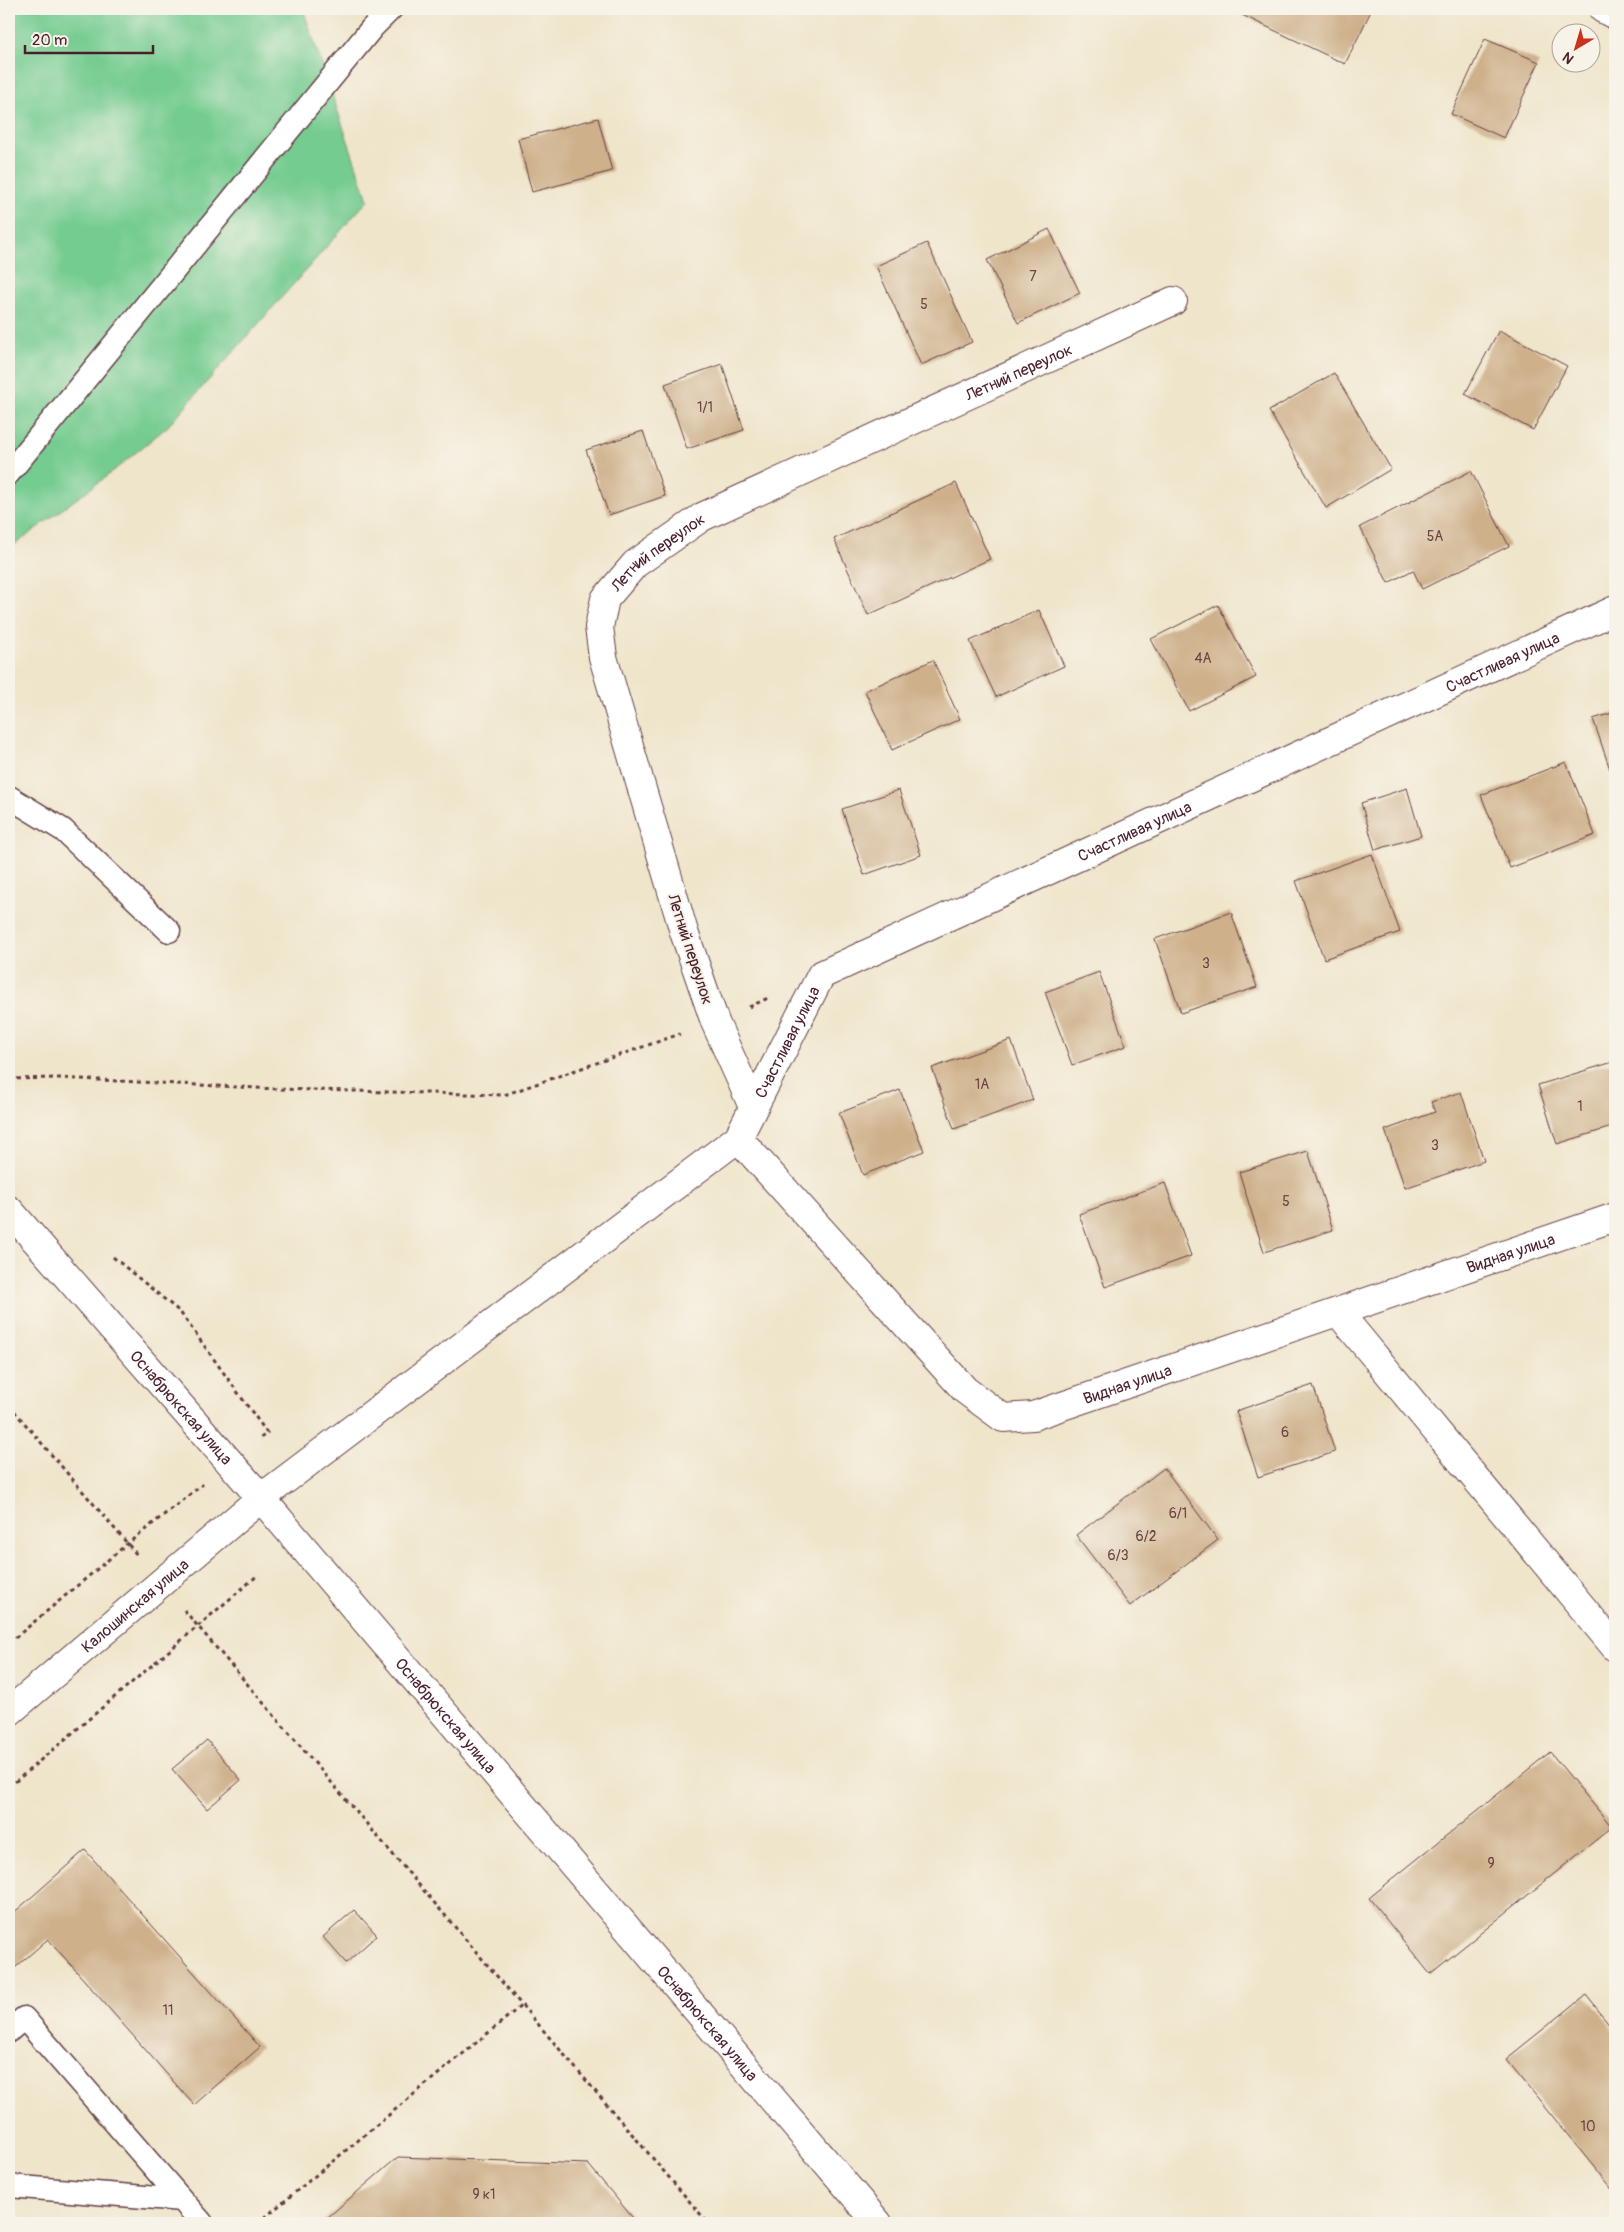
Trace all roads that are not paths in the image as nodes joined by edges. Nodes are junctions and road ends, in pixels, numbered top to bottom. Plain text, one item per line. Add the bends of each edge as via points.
1 (391, 9) edge
2 (1604, 9) edge
3 (1615, 15) edge
4 (1173, 301) dead end
5 (9, 472) edge
6 (1615, 610) edge
7 (9, 797) edge
8 (168, 931) dead end
9 (753, 1107) junction
10 (738, 1138) junction
11 (9, 1210) edge
12 (1615, 1217) edge
13 (1338, 1312) junction
14 (261, 1498) junction
15 (1615, 1648) edge
16 (9, 1712) edge
17 (9, 2031) edge
18 (9, 2186) edge
19 (182, 2200) junction
20 (202, 2223) edge
21 (878, 2223) edge

1 - 5 lane via 372,28
2 - 3 street
4 - 9 street, Летний переулок via 702,516 635,564 605,599 599,627 603,657 684,932 715,1022
6 - 9 street, Счастливая улица via 821,975
7 - 8 lane via 63,830
9 - 10 street, Счастливая улица
10 - 13 street, Видная улица via 965,1390 1002,1418 1033,1416
10 - 14 street, Калошинская улица
11 - 14 street, Оснабрюкская улица
12 - 13 street, Видная улица
13 - 15 street
14 - 16 street, Калошинская улица
14 - 21 street, Оснабрюкская улица
17 - 19 lane via 24,2018
18 - 19 lane
19 - 20 lane

